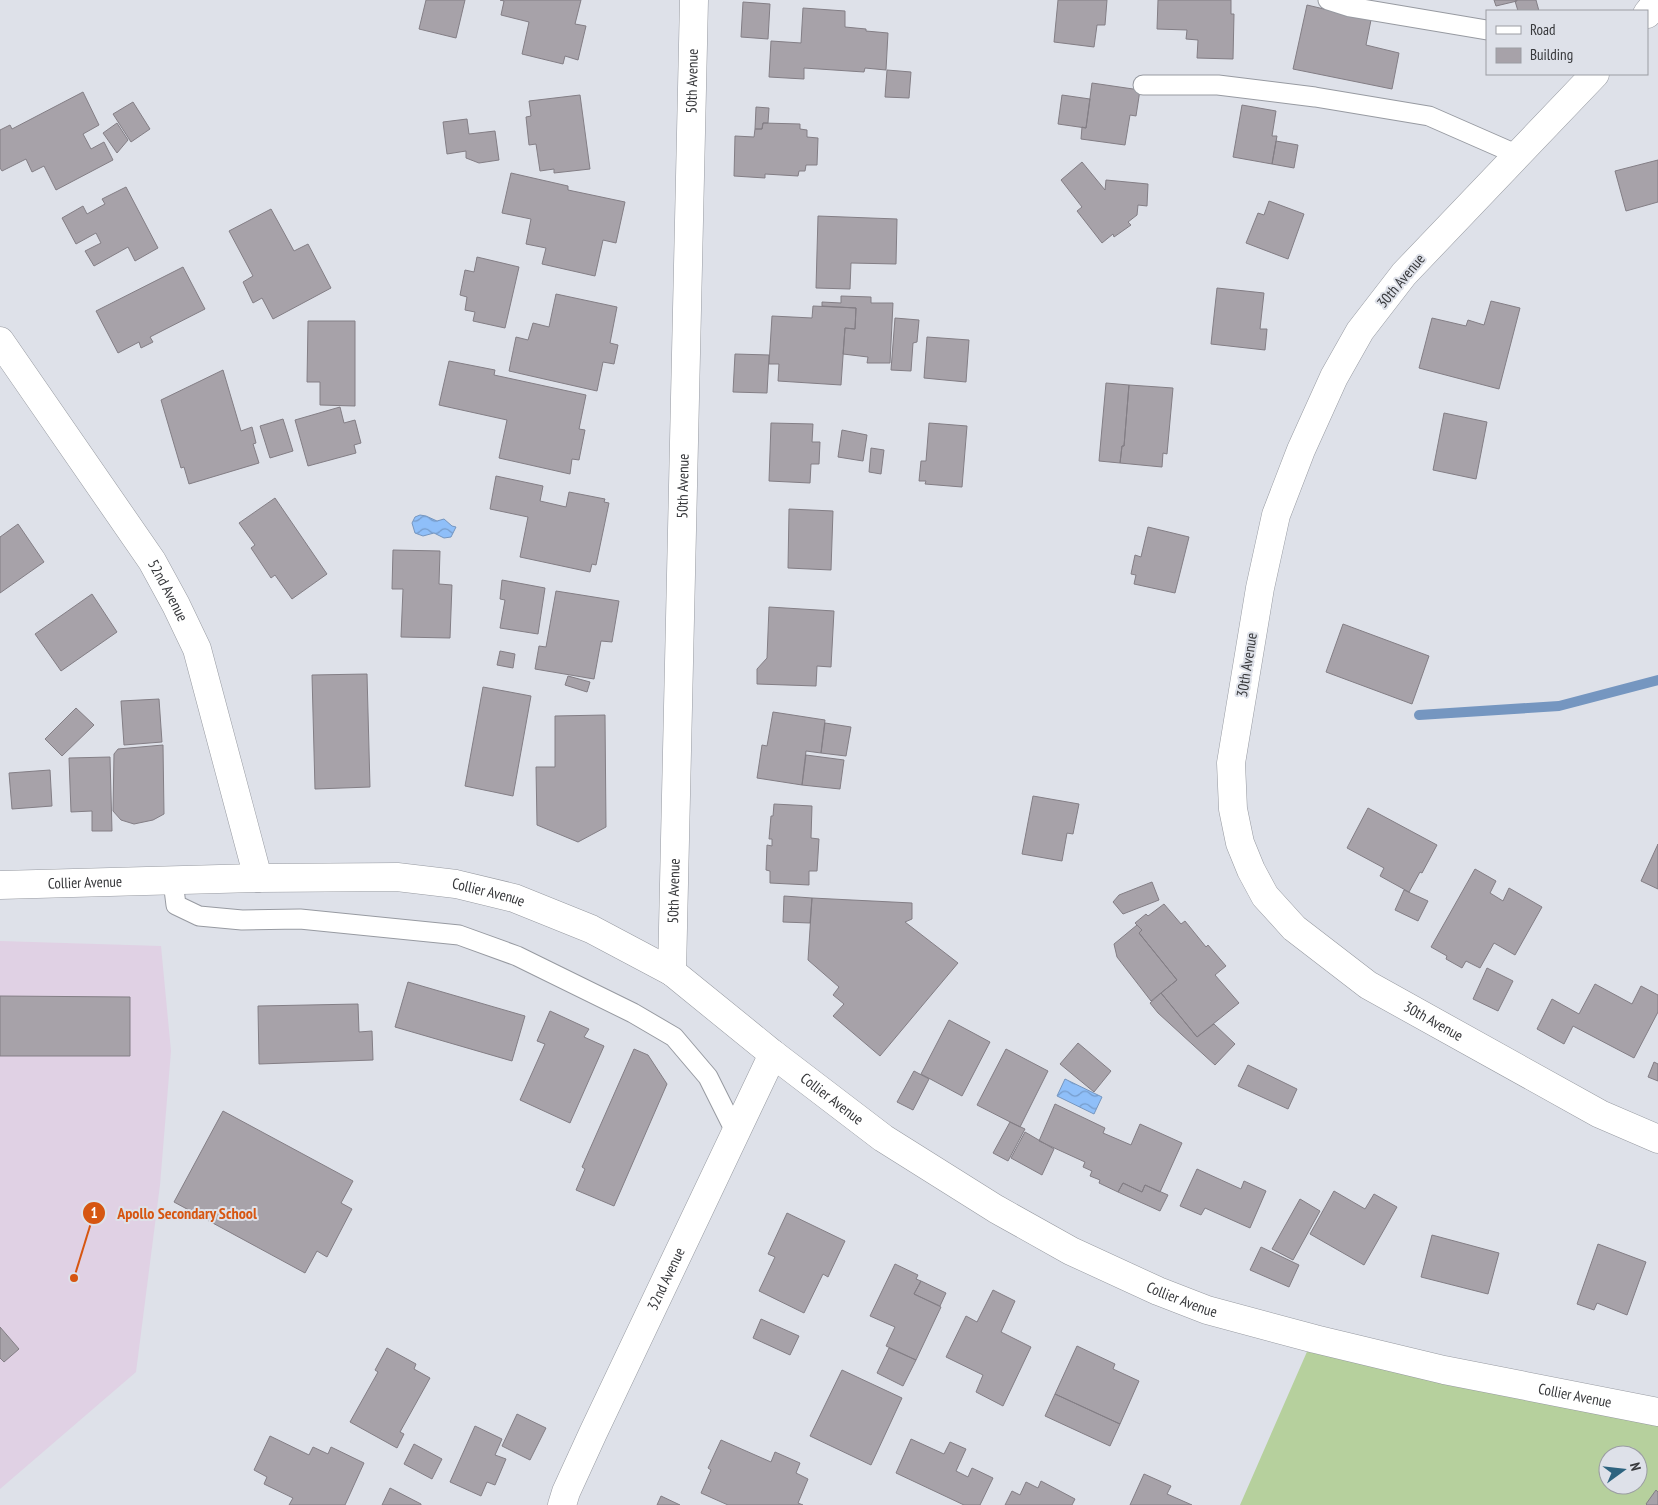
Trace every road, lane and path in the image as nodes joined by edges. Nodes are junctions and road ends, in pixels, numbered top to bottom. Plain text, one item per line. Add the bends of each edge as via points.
1 (694, 0) edge
2 (1328, 0) edge
3 (1658, 0) edge
4 (1648, 13) edge
5 (1486, 30) edge
6 (1594, 75) edge
7 (1143, 84) dead end
8 (1518, 155) junction
9 (0, 341) edge
10 (258, 878) junction
11 (173, 881) junction
12 (0, 885) edge
13 (672, 972) junction
14 (773, 1054) junction
15 (736, 1133) junction
16 (1658, 1139) edge
17 (1658, 1412) edge
18 (562, 1505) edge

1 - 13 street, 50th Avenue
2 - 5 lane via 1350,7
3 - 4 street
6 - 8 street, 30th Avenue
7 - 8 lane via 1218,84 1429,116
8 - 16 street, 30th Avenue via 1404,274 1360,331 1334,376 1305,442 1276,515 1260,588 1231,763 1234,809 1240,843 1251,870 1265,896 1294,928 1368,985 1600,1114
9 - 10 street, 52nd Avenue via 152,561 176,604 197,649
10 - 11 street, Collier Avenue
10 - 13 street, Collier Avenue via 397,877 456,884 514,898 583,925
11 - 12 street, Collier Avenue
11 - 15 lane via 176,905 199,916 242,920 300,919 459,935 517,956 632,1012 674,1037 708,1077
13 - 14 street, Collier Avenue
14 - 15 street, 32nd Avenue
14 - 17 street, Collier Avenue via 883,1138 996,1209 1071,1251 1158,1291 1207,1310 1324,1342 1444,1370
15 - 18 street, 32nd Avenue

